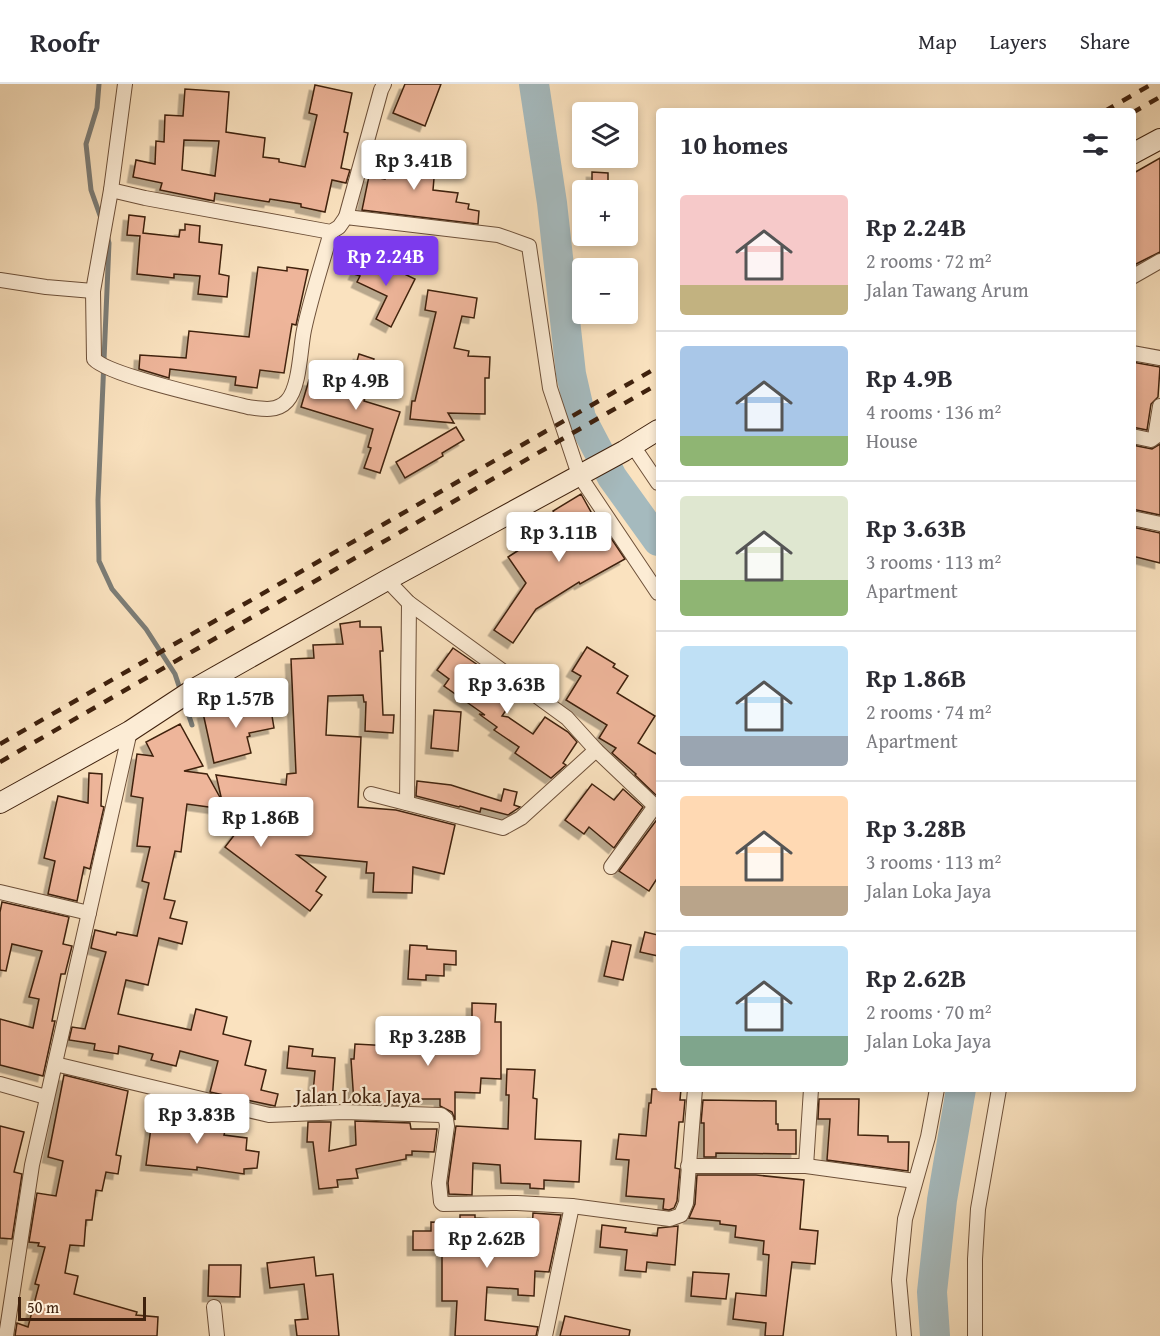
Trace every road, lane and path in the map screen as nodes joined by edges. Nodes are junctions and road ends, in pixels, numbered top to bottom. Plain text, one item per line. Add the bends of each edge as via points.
1 (125, 84) edge
2 (378, 86) edge
3 (1160, 139) edge
4 (1136, 152) edge
5 (111, 190) junction
6 (346, 217) junction
7 (331, 232) junction
8 (1160, 261) edge
9 (1136, 275) edge
10 (0, 280) edge
11 (93, 291) junction
12 (1136, 354) edge
13 (1160, 358) edge
14 (1160, 406) edge
15 (656, 431) edge
16 (1136, 437) edge
17 (629, 448) junction
18 (584, 472) junction
19 (656, 481) edge
20 (1136, 519) edge
21 (1160, 524) edge
22 (387, 580) junction
23 (656, 590) edge
24 (409, 603) junction
25 (130, 730) junction
26 (596, 750) junction
27 (371, 794) dead end
28 (0, 803) edge
29 (407, 803) junction
30 (656, 807) edge
31 (656, 809) edge
32 (611, 867) dead end
33 (0, 892) edge
34 (89, 913) junction
35 (55, 1064) junction
36 (0, 1084) edge
37 (695, 1092) edge
38 (811, 1092) edge
39 (936, 1092) edge
40 (998, 1092) edge
41 (46, 1097) junction
42 (688, 1166) junction
43 (806, 1166) junction
44 (915, 1181) junction
45 (572, 1206) junction
46 (214, 1307) dead end
47 (6, 1336) edge
48 (217, 1336) edge
49 (545, 1336) edge
50 (904, 1336) edge
51 (975, 1336) edge

1 - 5 street
2 - 6 street
3 - 4 main road
5 - 7 street
5 - 11 street
6 - 7 street
6 - 18 street via 498,235 529,246 550,388
7 - 11 street via 304,330 294,390 281,407 248,407 99,364 94,359
8 - 9 street
10 - 11 street
12 - 13 street
14 - 16 street via 1155,437 1151,440
15 - 17 main road
17 - 18 main road
17 - 19 street
18 - 22 main road
18 - 23 street
20 - 21 street
22 - 24 street
22 - 25 main road via 194,689
24 - 26 street via 567,718
24 - 29 street
25 - 28 main road
25 - 34 street
26 - 29 street via 521,818 503,828
26 - 30 street
27 - 29 street
31 - 32 street
33 - 34 street
34 - 35 street
35 - 41 street
35 - 45 street, Jalan Loka Jaya via 269,1115 441,1115 447,1126 439,1183 443,1204
36 - 41 street
37 - 42 street
38 - 43 street
39 - 44 street
40 - 51 street via 978,1209
41 - 47 street
42 - 43 street
42 - 45 street, Jalan Loka Jaya via 686,1203 681,1215 670,1219
43 - 44 street
44 - 50 street via 901,1250 899,1280
45 - 49 street
46 - 48 street

